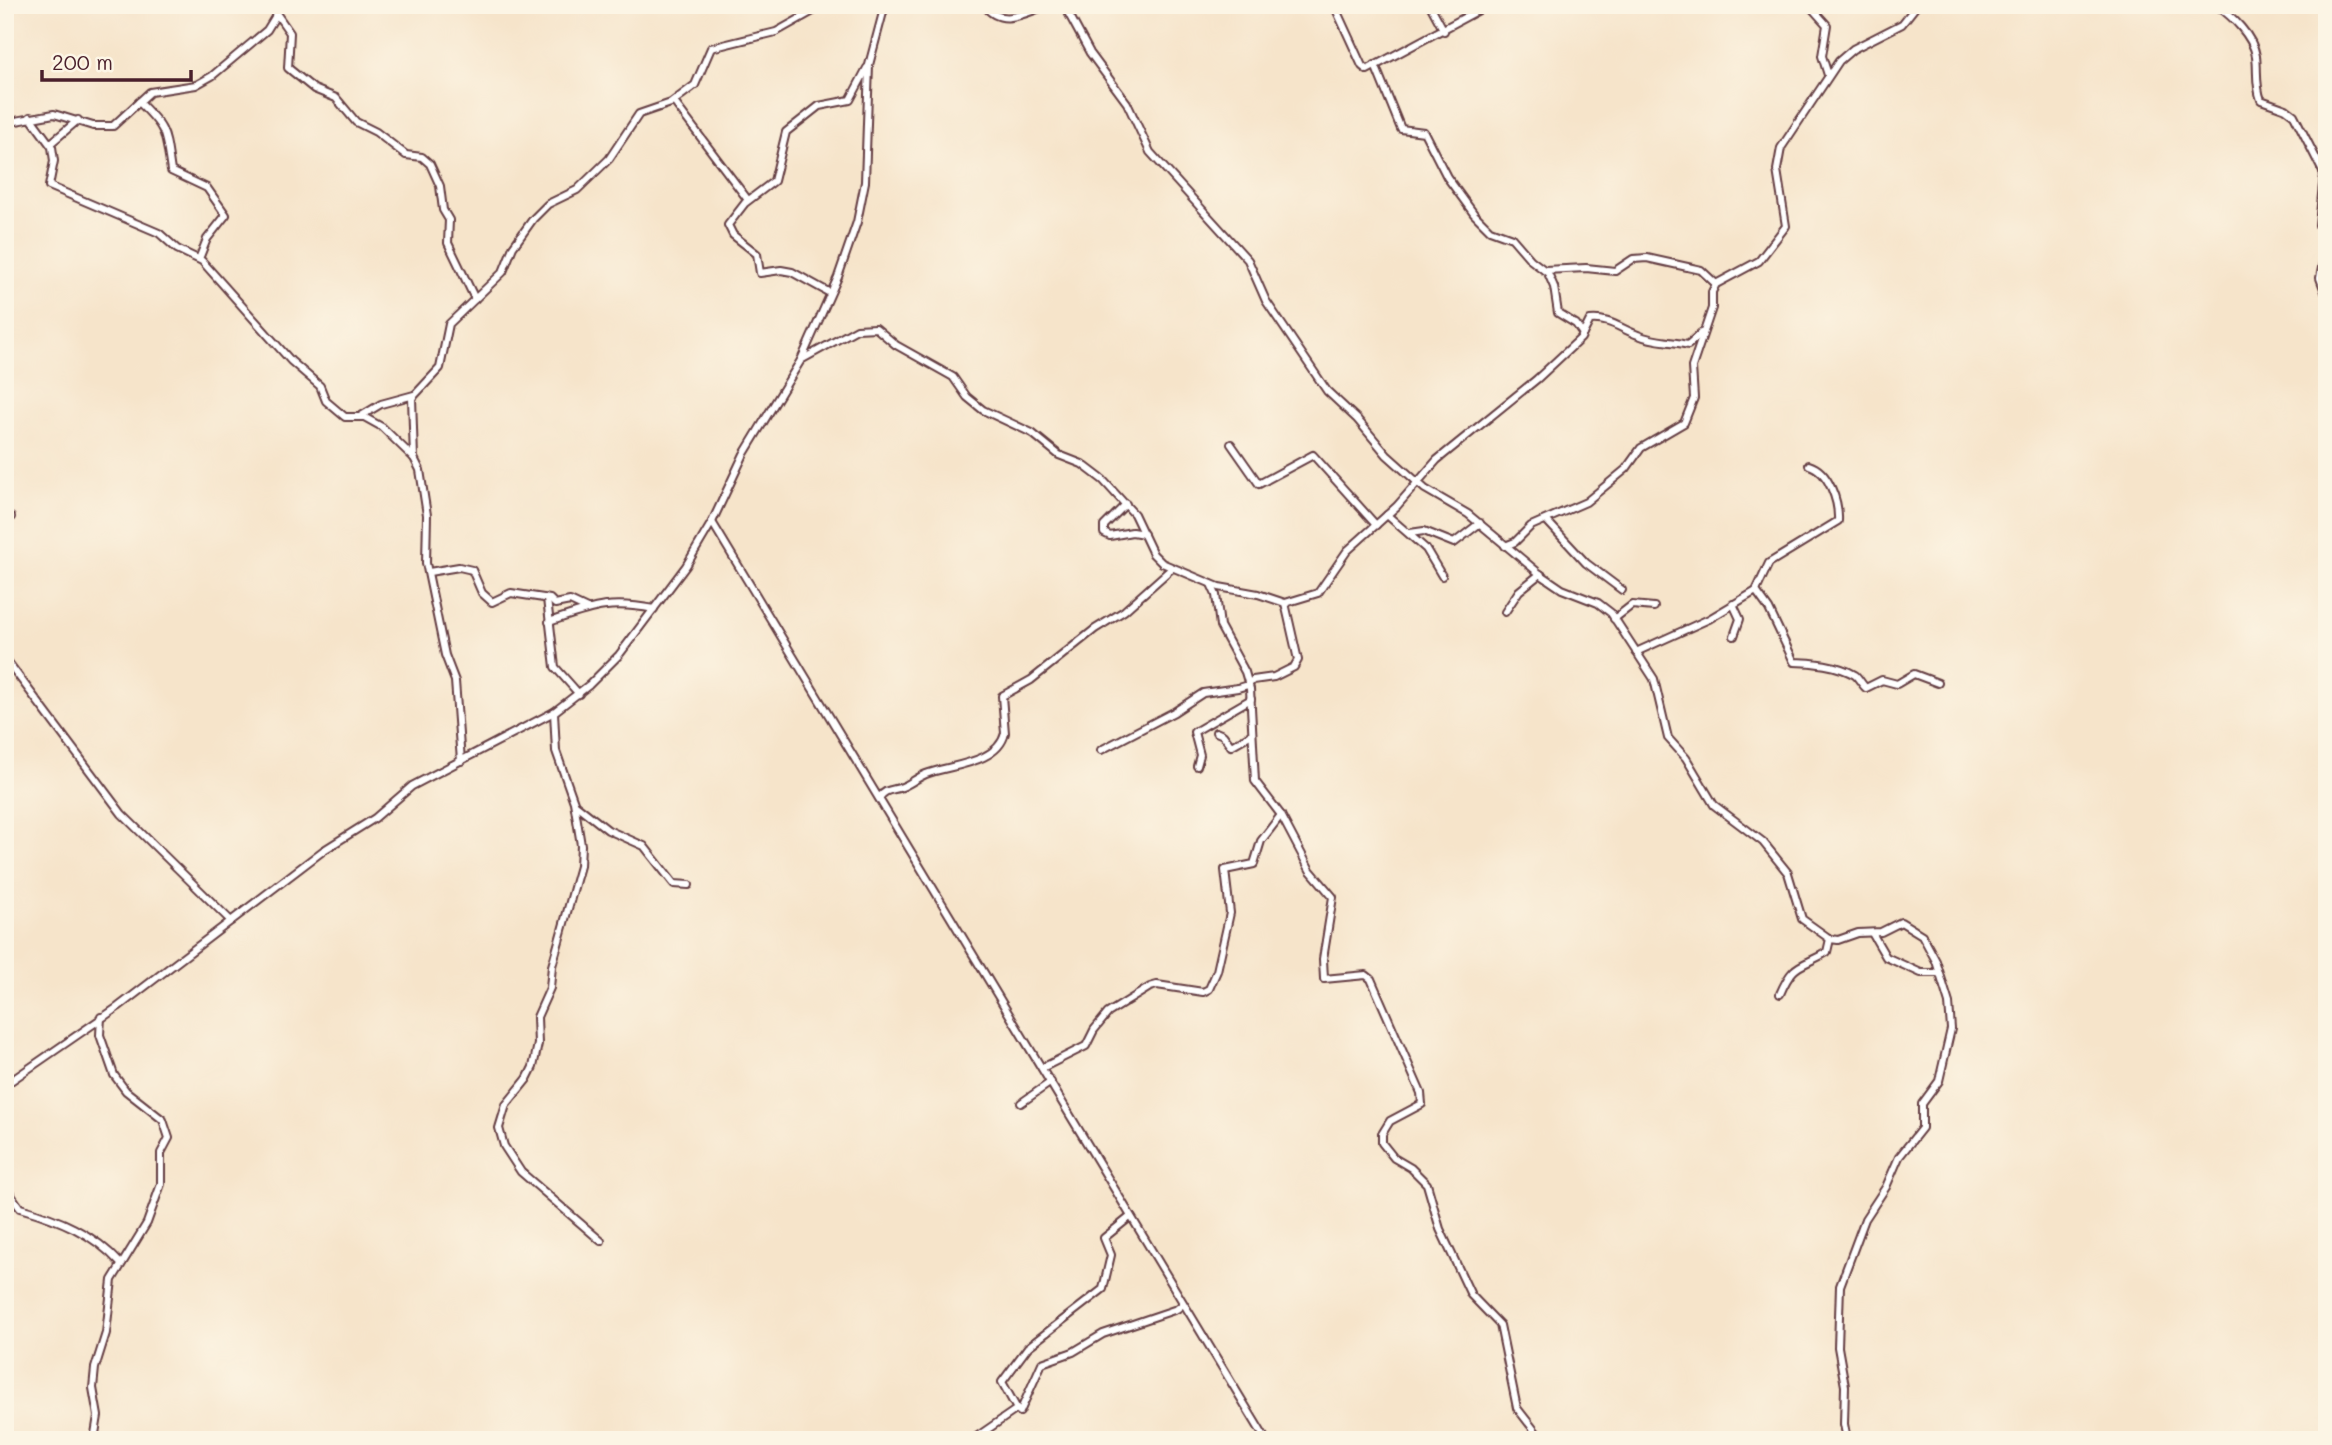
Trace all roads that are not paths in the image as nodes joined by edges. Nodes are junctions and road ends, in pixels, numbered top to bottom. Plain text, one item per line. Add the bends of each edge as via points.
1 (824, 5) edge
2 (884, 5) edge
3 (984, 5) edge
4 (1049, 5) edge
5 (1064, 5) edge
6 (1334, 5) edge
7 (1430, 5) edge
8 (1488, 5) edge
9 (1808, 5) edge
10 (1917, 5) edge
11 (2216, 5) edge
12 (276, 9) edge
13 (1444, 31) junction
14 (869, 65) junction
15 (1375, 65) junction
16 (1828, 75) junction
17 (139, 102) junction
18 (674, 102) junction
19 (30, 117) junction
20 (78, 120) junction
21 (5, 123) edge
22 (51, 143) junction
23 (748, 200) junction
24 (199, 259) junction
25 (1545, 270) junction
26 (1716, 284) junction
27 (830, 293) junction
28 (2327, 297) edge
29 (475, 299) junction
30 (1583, 334) junction
31 (1701, 334) junction
32 (801, 360) junction
33 (414, 395) junction
34 (360, 416) junction
35 (1231, 444) dead end
36 (414, 458) junction
37 (1810, 465) dead end
38 (1416, 482) junction
39 (1126, 504) junction
40 (1387, 515) junction
41 (1547, 521) junction
42 (712, 522) junction
43 (1480, 523) junction
44 (1376, 525) junction
45 (1410, 533) junction
46 (1144, 534) junction
47 (1504, 546) junction
48 (1171, 569) junction
49 (429, 572) junction
50 (1540, 574) junction
51 (1442, 576) dead end
52 (1211, 584) junction
53 (1622, 590) dead end
54 (1756, 591) junction
55 (547, 599) junction
56 (1285, 603) junction
57 (1733, 604) junction
58 (1654, 607) dead end
59 (587, 609) junction
60 (654, 609) junction
61 (1505, 612) dead end
62 (1614, 619) junction
63 (549, 622) junction
64 (1734, 636) dead end
65 (1636, 652) junction
66 (5, 658) edge
67 (1938, 683) dead end
68 (1248, 685) junction
69 (579, 694) junction
70 (1251, 699) junction
71 (554, 712) junction
72 (546, 716) junction
73 (555, 725) junction
74 (1216, 732) dead end
75 (1252, 734) junction
76 (1101, 750) dead end
77 (461, 761) junction
78 (1197, 766) dead end
79 (879, 798) junction
80 (574, 803) junction
81 (1281, 815) junction
82 (689, 885) dead end
83 (231, 921) junction
84 (1872, 933) junction
85 (1830, 939) junction
86 (1939, 973) junction
87 (1780, 994) dead end
88 (101, 1017) junction
89 (1042, 1068) junction
90 (1051, 1083) junction
91 (5, 1086) edge
92 (1021, 1102) dead end
93 (5, 1187) edge
94 (1130, 1217) junction
95 (601, 1241) dead end
96 (120, 1264) junction
97 (1183, 1304) junction
98 (1020, 1412) dead end
99 (94, 1440) edge
100 (972, 1440) edge
101 (1266, 1440) edge
102 (1542, 1440) edge
103 (1847, 1440) edge

1 - 18 street via 776,32 712,48 698,82
2 - 14 street
3 - 4 street via 993,16 1008,19
5 - 38 street via 1090,54 1127,103 1155,160 1248,260 1266,301 1313,374
6 - 15 street via 1362,66
7 - 13 street
8 - 13 street
9 - 16 street via 1827,25 1822,56
10 - 16 street via 1902,24 1853,50
11 - 28 street via 2238,25 2254,49 2261,100 2294,115 2324,174 2319,225 2326,251 2320,278
12 - 17 street via 272,23 258,39 212,76 196,85 150,92
12 - 29 street via 290,33 288,68 314,89 336,98 356,122 406,155 422,157 435,171 450,222 448,243
13 - 15 street
14 - 23 street via 850,100 819,106 786,132 774,181
14 - 27 street via 865,181 853,235
15 - 25 street via 1401,129 1424,132 1447,177 1474,214 1490,230 1512,238
16 - 26 street via 1777,161 1787,217 1784,230 1759,261
17 - 20 street via 113,126
17 - 24 street via 162,125 171,171 207,188 226,215 207,239
18 - 23 street
18 - 29 street via 639,114 609,159 577,190 543,209 516,243 503,272
19 - 20 street via 54,114
19 - 21 street
19 - 22 street
20 - 22 street
22 - 24 street via 54,162 49,186 159,233 177,250
23 - 27 street via 728,228 757,254 759,272 792,272
24 - 34 street via 291,361 320,386 326,402 345,417
25 - 26 street via 1615,271 1647,258 1701,270
25 - 30 street via 1554,287 1558,313
26 - 31 street
27 - 32 street
29 - 33 street via 449,324 440,368
30 - 31 street via 1593,320 1619,324 1636,335 1665,343 1688,345
30 - 38 street
31 - 41 street via 1692,368 1694,398 1684,423 1641,448 1626,469 1589,500
32 - 39 street via 848,332 876,328 896,345 953,377 983,410 1020,426 1059,455 1093,472
32 - 42 street via 744,454
33 - 34 street via 381,404
33 - 36 street
34 - 36 street via 382,427
35 - 44 street via 1259,484 1315,457
36 - 49 street via 427,510
37 - 54 street via 1818,467 1829,485 1838,520 1769,563
38 - 40 street
38 - 43 street
39 - 46 street
39 - 46 street via 1104,526 1104,533
40 - 44 street
40 - 45 street
41 - 47 street via 1531,526
41 - 53 street via 1586,563
42 - 60 street
42 - 79 street
43 - 45 street via 1454,543 1424,531
43 - 47 street
44 - 56 street via 1347,551 1318,593
45 - 51 street
46 - 48 street via 1153,554
47 - 50 street
48 - 52 street
48 - 79 street via 1124,611 1031,680 1001,696 1005,733 992,750 891,788
49 - 55 street via 459,567 472,570 482,593 492,602 511,593
49 - 77 street via 445,655 455,681
50 - 61 street
50 - 62 street via 1604,607
52 - 56 street
52 - 68 street via 1220,626
54 - 57 street
54 - 67 street via 1794,662 1834,666 1853,674 1865,688 1882,680 1897,684 1916,674
55 - 59 street
55 - 63 street
56 - 68 street via 1297,664
57 - 64 street via 1740,618
57 - 65 street via 1709,620
58 - 62 street via 1632,606
59 - 60 street via 614,604
59 - 63 street
60 - 69 street via 619,655
62 - 65 street
63 - 69 street via 555,667
65 - 85 street via 1654,678 1668,738 1686,758 1714,805 1768,848 1790,879 1802,919
66 - 83 street via 122,814
68 - 70 street
68 - 76 street via 1203,693
69 - 71 street
70 - 75 street
70 - 78 street via 1194,732 1200,755
71 - 72 street
71 - 73 street
72 - 73 street
72 - 77 street
73 - 80 street via 556,751
74 - 75 street via 1230,746
75 - 81 street via 1255,781
77 - 83 street via 412,786 375,818 324,850
79 - 89 street
80 - 82 street via 608,830 644,845 674,884
80 - 95 street via 581,845 578,873 550,988 537,1017 533,1067 506,1105 499,1128 503,1146 521,1172
81 - 89 street via 1261,841 1254,864 1225,870 1230,913 1209,989 1150,987 1108,1013 1086,1046
81 - 102 street via 1310,870 1333,897 1322,958 1324,979 1366,975 1371,979 1421,1093 1422,1104 1390,1121 1382,1143 1427,1184 1440,1229 1471,1295 1500,1325 1517,1408
83 - 88 street
84 - 85 street
84 - 86 street via 1886,957 1921,973
84 - 86 street via 1901,922 1909,925 1922,935
85 - 87 street via 1827,952 1795,968
86 - 103 street via 1951,1029 1939,1081 1924,1100 1918,1136 1903,1152 1865,1219 1840,1286 1838,1347
88 - 91 street
88 - 96 street via 100,1035 114,1075 161,1118 169,1138 161,1153 161,1184 149,1216
89 - 90 street
90 - 92 street
90 - 94 street
93 - 96 street via 20,1208 39,1212 99,1241
94 - 97 street
94 - 100 street via 1104,1238 1111,1255 1103,1289 1023,1352 1002,1382 1017,1409
96 - 99 street via 112,1280 106,1333 95,1368 92,1392 98,1416
97 - 98 street via 1042,1363
97 - 101 street

